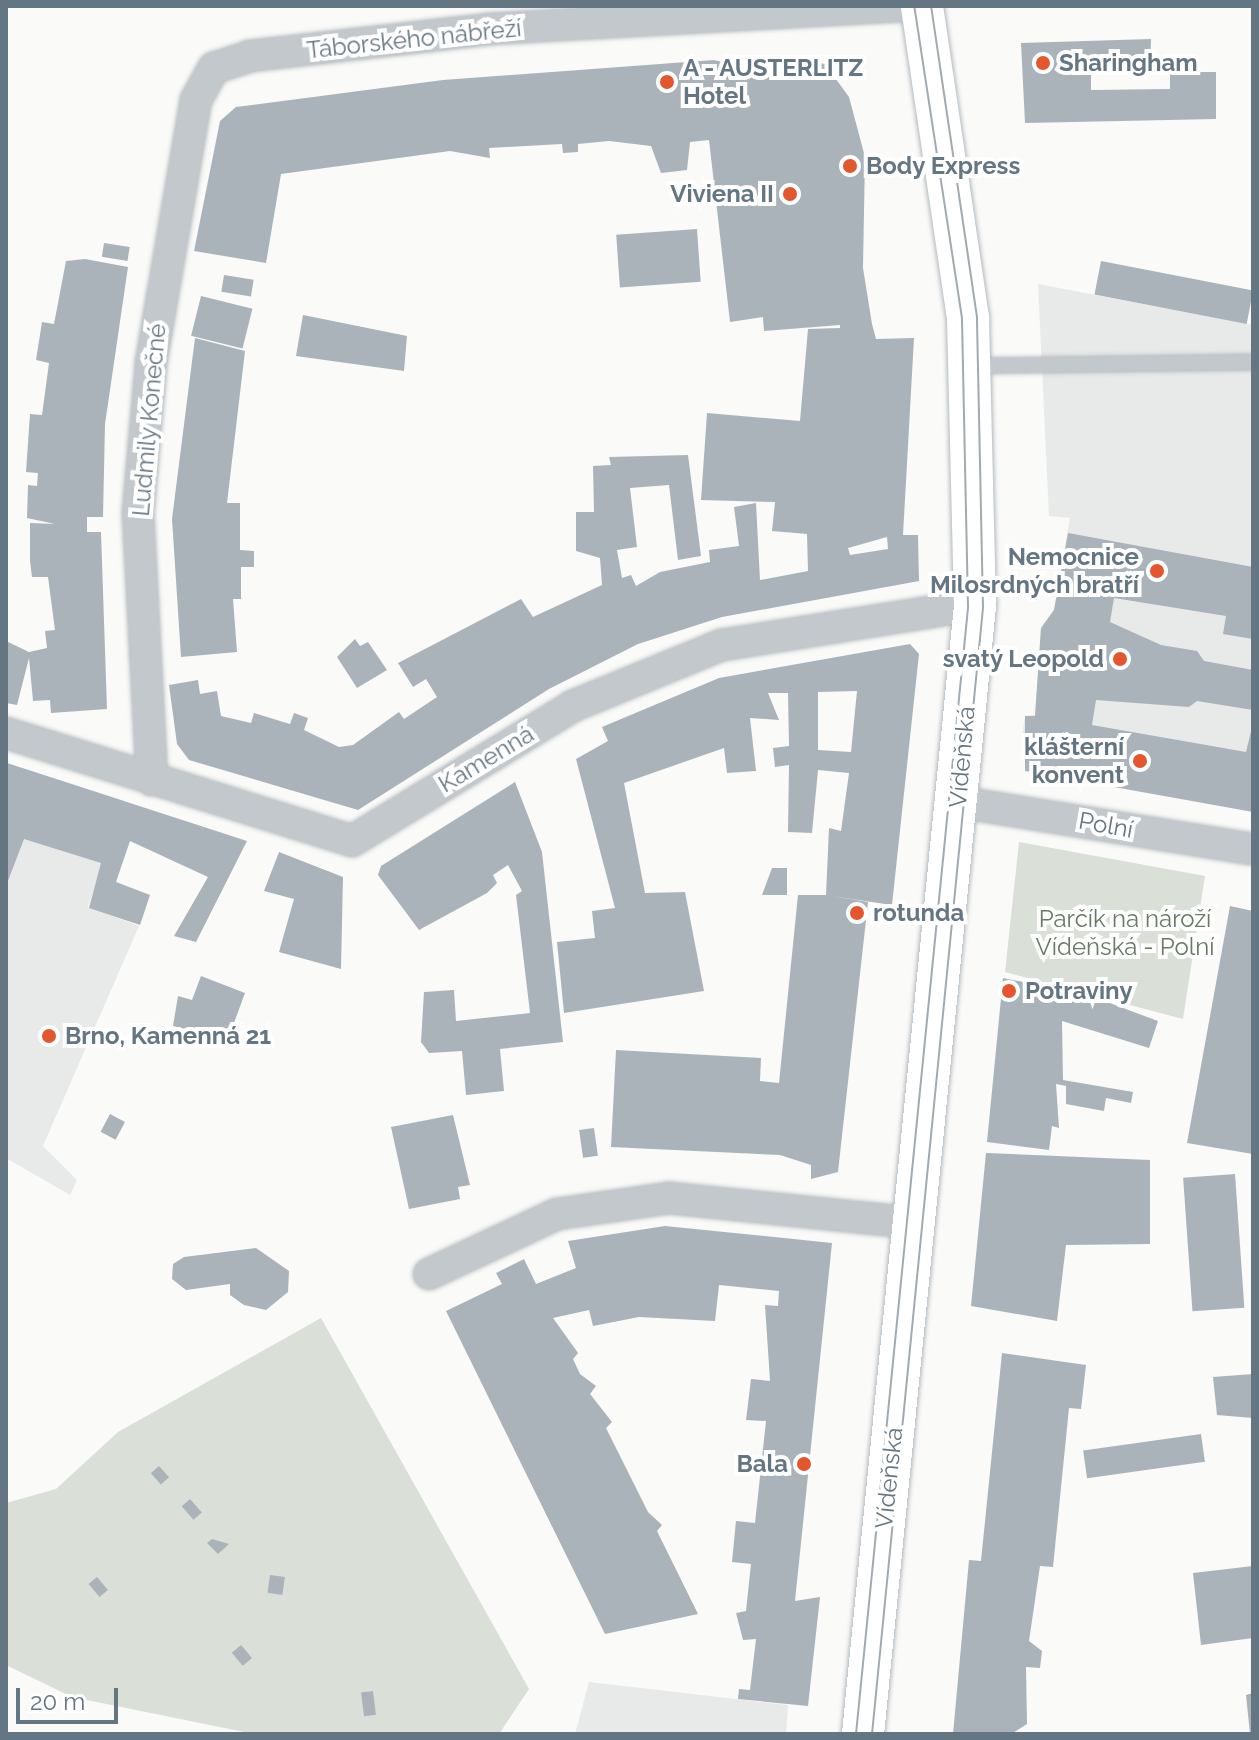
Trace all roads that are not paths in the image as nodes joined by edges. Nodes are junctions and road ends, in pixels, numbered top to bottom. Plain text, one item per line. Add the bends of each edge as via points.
1 (904, 6) edge
2 (922, 6) edge
3 (214, 68) joint
4 (1253, 362) edge
5 (971, 366) junction
6 (975, 605) junction
7 (6, 733) edge
8 (152, 780) junction
9 (958, 802) junction
10 (1253, 849) edge
11 (915, 1223) junction
12 (429, 1274) dead end
13 (863, 1734) edge

1 - 3 street, Táborského nábřeží via 489,29 250,56
2 - 5 main road, Vídeňská via 955,205
3 - 8 street, Ludmily Konečné via 196,100 151,363 138,513
4 - 5 lane
5 - 6 main road, Vídeňská
6 - 8 street, Kamenná via 722,645 573,706 352,841
6 - 9 main road, Vídeňská
7 - 8 street, Kamenná
9 - 10 street, Polní
9 - 11 main road, Vídeňská
11 - 12 street via 669,1198 557,1214
11 - 13 main road, Vídeňská

